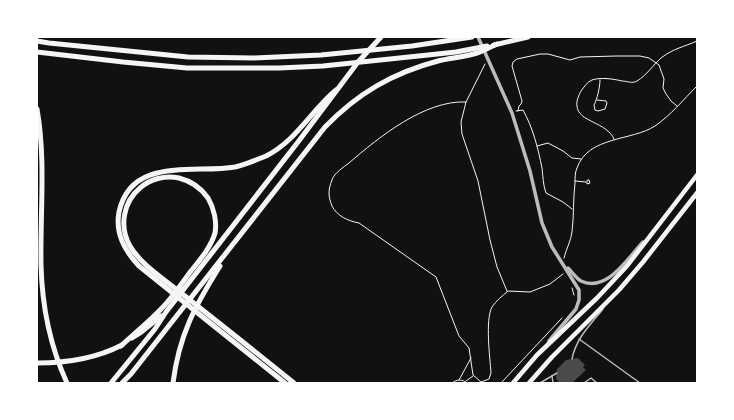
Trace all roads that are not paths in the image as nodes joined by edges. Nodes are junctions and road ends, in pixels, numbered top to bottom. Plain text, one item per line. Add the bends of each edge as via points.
1 (381, 37) edge
2 (472, 37) edge
3 (478, 37) edge
4 (528, 37) edge
5 (37, 41) edge
6 (37, 52) edge
7 (455, 55) junction
8 (336, 90) junction
9 (37, 109) edge
10 (697, 175) edge
11 (697, 193) edge
12 (661, 222) junction
13 (232, 246) junction
14 (562, 262) junction
15 (156, 276) junction
16 (619, 290) junction
17 (166, 312) junction
18 (580, 339) junction
19 (120, 346) junction
20 (537, 355) junction
21 (572, 359) dead end
22 (37, 363) edge
23 (557, 373) dead end
24 (552, 376) junction
25 (67, 383) edge
26 (111, 383) edge
27 (122, 383) edge
28 (173, 383) edge
29 (285, 383) edge
30 (294, 383) edge
31 (513, 383) edge
32 (529, 383) edge
33 (540, 383) edge
34 (553, 383) edge
35 (584, 383) edge
36 (597, 383) edge
37 (640, 383) edge

1 - 8 highway
2 - 5 highway via 321,55 247,58 188,57
3 - 14 street via 512,113 542,223 552,247
4 - 7 highway
6 - 7 highway via 187,68 323,66
7 - 13 highway via 390,78 364,93 341,111 288,172
8 - 15 highway via 290,140 267,156 236,167 155,172 136,183 123,200 119,212 119,231 130,257
8 - 17 highway
9 - 25 highway via 42,170 43,298 54,349
10 - 12 highway
11 - 16 highway
12 - 14 street via 611,277 600,283 581,281
12 - 20 highway via 627,266
13 - 27 highway
13 - 28 highway via 194,308 175,366
14 - 20 street via 579,290 579,300 576,309
15 - 19 highway via 130,246 125,234 126,209 131,198 147,183 157,178 178,178 196,185 204,193 212,205 215,233 202,257 164,306
15 - 29 highway via 213,326
15 - 30 highway
16 - 18 lane
16 - 32 highway
17 - 19 highway via 140,334
17 - 26 highway
18 - 21 lane via 573,351
18 - 37 lane
19 - 22 highway via 99,356 78,361
20 - 31 highway
23 - 24 lane
24 - 33 lane
24 - 34 lane
35 - 36 lane via 591,378

